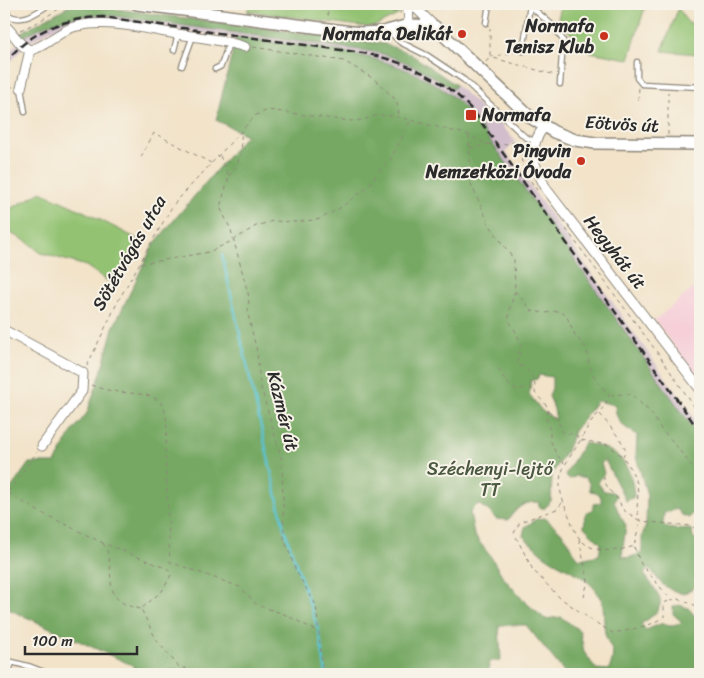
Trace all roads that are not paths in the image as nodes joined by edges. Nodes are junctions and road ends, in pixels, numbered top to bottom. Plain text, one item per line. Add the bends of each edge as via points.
1 (5, 4) edge
2 (50, 4) edge
3 (136, 4) edge
4 (489, 4) edge
5 (529, 5) edge
6 (410, 7) edge
7 (4, 25) edge
8 (409, 25) junction
9 (489, 25) road end
10 (434, 26) junction
11 (178, 34) junction
12 (393, 35) dead end
13 (193, 36) junction
14 (229, 42) junction
15 (245, 47) road end
16 (30, 50) junction
17 (174, 50) dead end
18 (523, 51) road end
19 (637, 62) dead end
20 (182, 66) dead end
21 (215, 69) dead end
22 (560, 84) dead end
23 (700, 87) edge
24 (21, 88) joint
25 (25, 112) dead end
26 (544, 127) junction
27 (534, 141) junction
28 (700, 144) edge
29 (4, 330) edge
30 (700, 389) edge
31 (42, 446) road end
32 (8, 674) edge
33 (49, 674) edge

1 - 2 lane via 8,15 19,19
3 - 8 street via 372,34
4 - 9 lane
5 - 18 lane
5 - 22 lane via 552,24 564,40
6 - 8 street
6 - 10 street, Eötvös út
7 - 16 street via 24,48
8 - 10 street
10 - 26 street, Eötvös út
11 - 13 street
11 - 16 street via 91,24 68,29 43,46
11 - 17 lane
12 - 27 lane via 464,80
13 - 14 street
13 - 20 lane
14 - 15 street
14 - 21 lane via 221,66
16 - 24 street
19 - 23 lane via 637,78 642,84
24 - 25 lane
26 - 27 street
26 - 28 street, Eötvös út via 564,137 590,142
27 - 30 street, Hegyhát út via 535,164 546,190
29 - 31 street via 84,377 82,392
32 - 33 lane via 12,662

